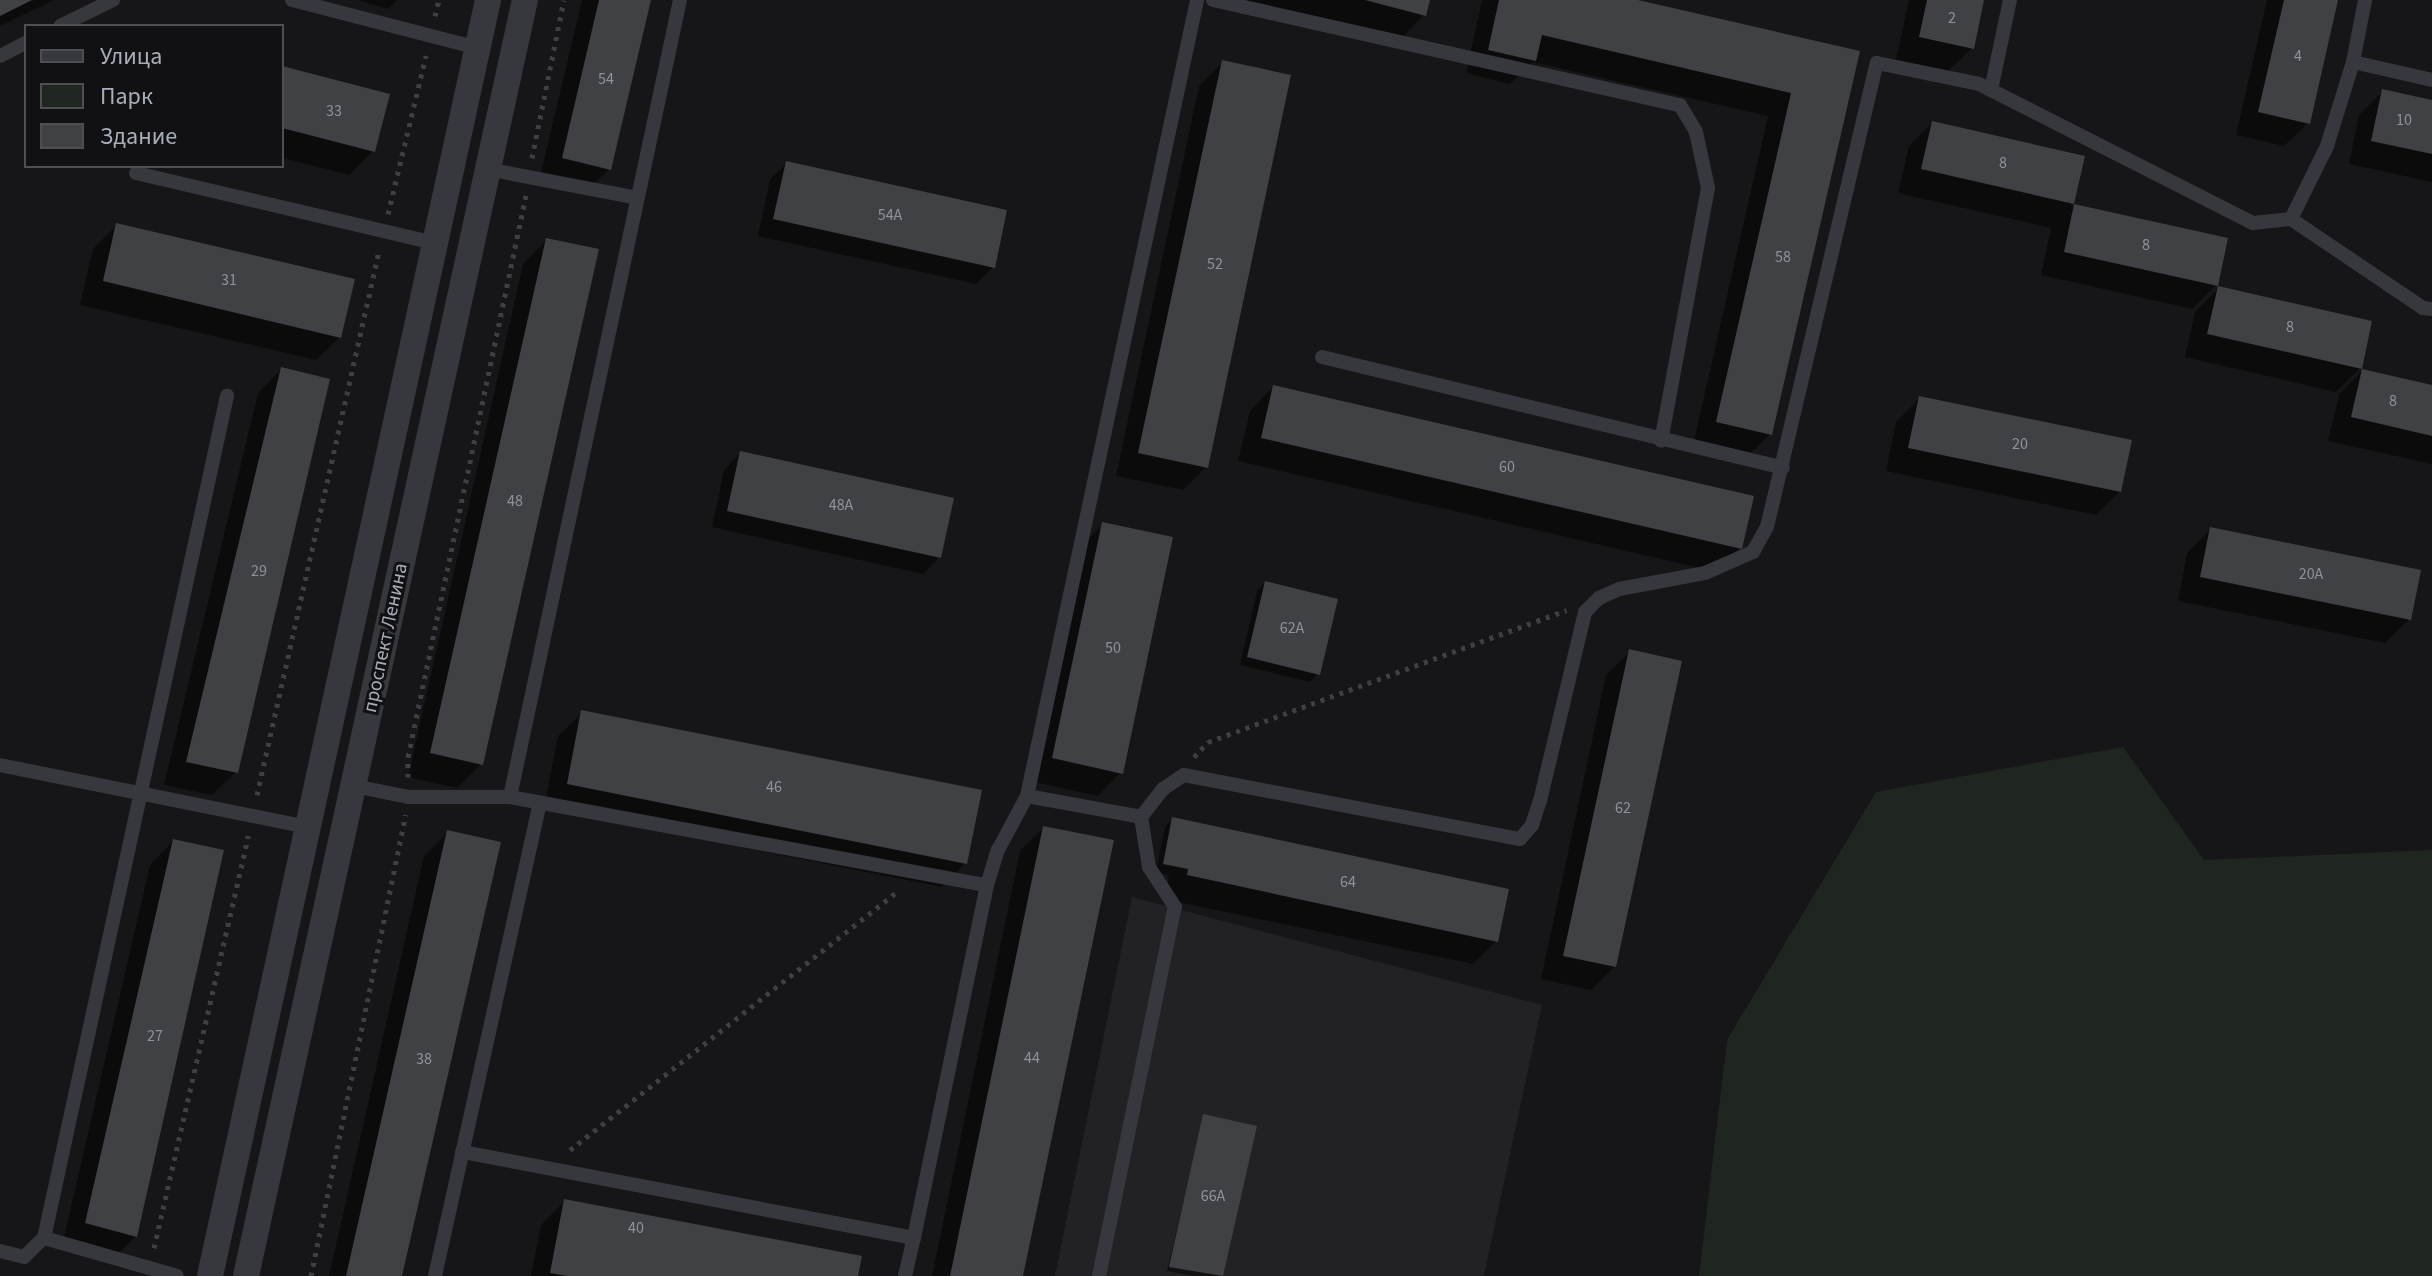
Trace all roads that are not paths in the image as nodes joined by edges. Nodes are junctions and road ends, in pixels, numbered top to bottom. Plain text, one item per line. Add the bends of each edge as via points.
1 (113, 0) edge
2 (292, 0) edge
3 (488, 0) edge
4 (525, 0) edge
5 (680, 0) edge
6 (1197, 0) edge
7 (1213, 0) edge
8 (2010, 0) edge
9 (2365, 0) edge
10 (64, 24) edge
11 (24, 44) edge
12 (478, 48) junction
13 (0, 56) edge
14 (2353, 62) junction
15 (2432, 80) edge
16 (1991, 90) junction
17 (487, 169) junction
18 (136, 173) dead end
19 (637, 198) junction
20 (2291, 219) junction
21 (435, 243) junction
22 (2432, 309) edge
23 (1322, 357) dead end
24 (227, 396) dead end
25 (1661, 441) junction
26 (1783, 468) junction
27 (0, 765) edge
28 (354, 786) junction
29 (141, 794) junction
30 (1027, 796) junction
31 (510, 797) junction
32 (540, 803) junction
33 (1141, 817) junction
34 (308, 827) junction
35 (987, 885) junction
36 (462, 1152) junction
37 (44, 1238) junction
38 (914, 1238) junction
39 (0, 1251) edge
40 (177, 1276) edge
41 (210, 1276) edge
42 (246, 1276) edge
43 (435, 1276) edge
44 (905, 1276) edge
45 (1099, 1276) edge

1 - 10 lane
2 - 12 lane
3 - 12 street, проспект Ленина
4 - 17 street, проспект Ленина
5 - 19 lane
6 - 30 lane
7 - 25 lane via 1680,105 1696,132 1708,188
8 - 16 lane
9 - 14 lane
11 - 13 lane
12 - 21 street, проспект Ленина
14 - 15 lane
14 - 20 lane via 2327,146
16 - 20 lane via 2253,223
16 - 26 lane via 1877,63
17 - 19 lane
17 - 28 street, проспект Ленина
18 - 21 lane
19 - 31 lane
20 - 22 lane
21 - 34 street, проспект Ленина
23 - 25 lane
24 - 29 lane
25 - 26 lane
26 - 33 lane via 1767,527 1753,552 1705,573 1619,589 1585,612 1540,801 1532,825 1520,839 1184,775 1163,789
27 - 29 lane
28 - 31 lane via 408,797
28 - 42 street, проспект Ленина
29 - 34 lane
29 - 37 lane
30 - 33 lane
30 - 35 lane via 998,850
31 - 32 lane
32 - 35 lane
32 - 36 lane
33 - 45 lane via 1149,867 1175,907
34 - 41 street, проспект Ленина
35 - 38 lane
36 - 38 lane
36 - 43 lane
37 - 39 lane via 24,1257
37 - 40 lane
38 - 44 lane

